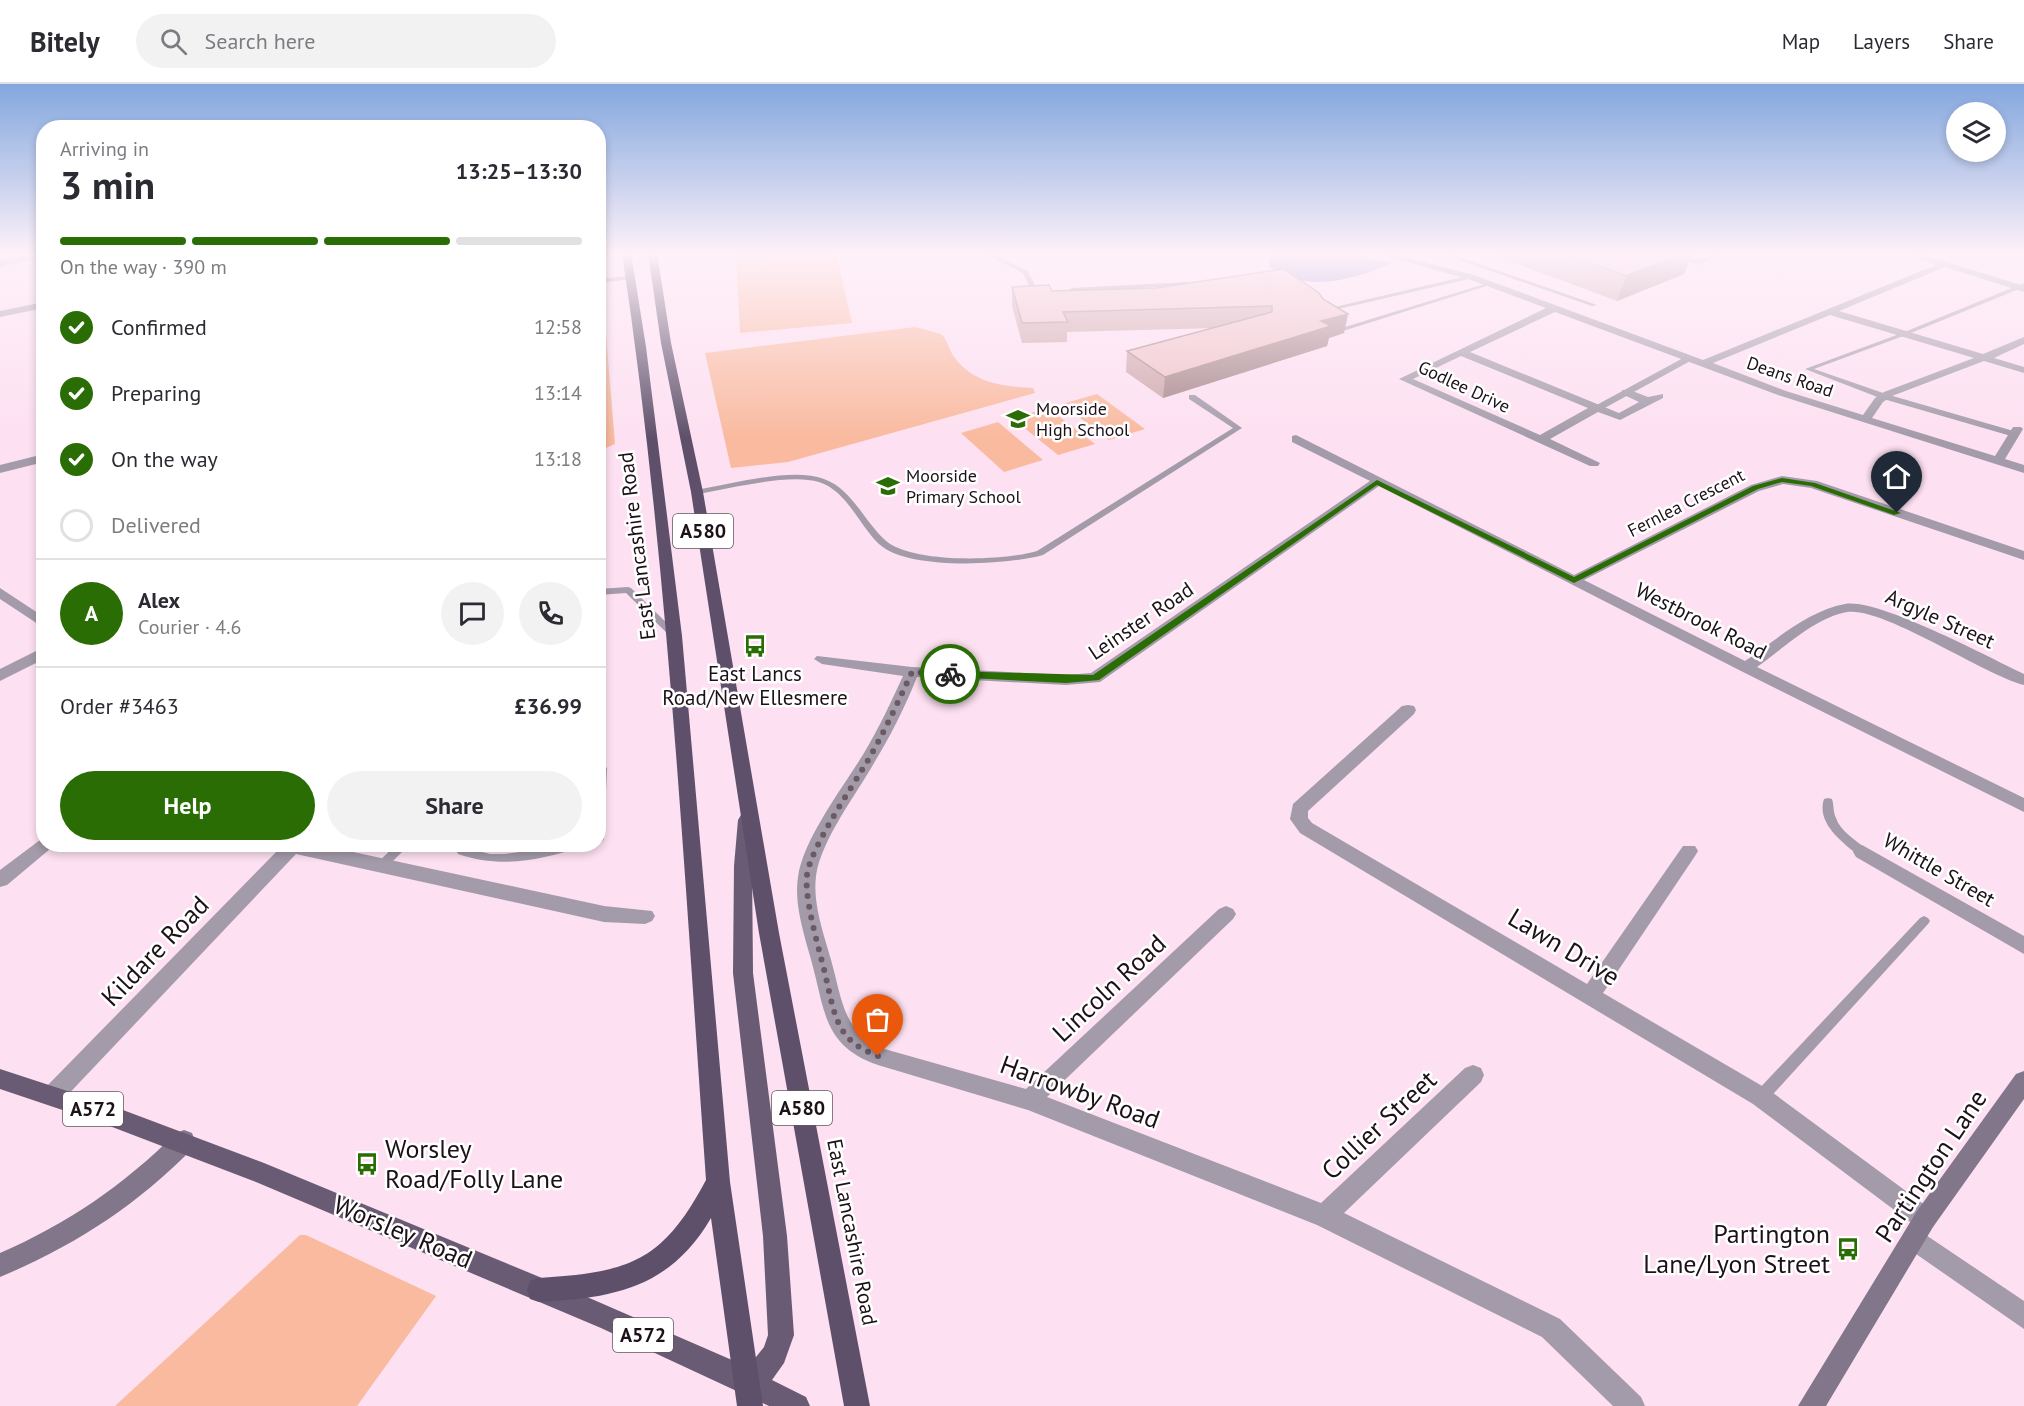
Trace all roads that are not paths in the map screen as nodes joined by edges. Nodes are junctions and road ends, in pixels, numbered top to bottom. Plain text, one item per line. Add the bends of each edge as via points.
1 (636, 315) edge
2 (662, 315) edge
3 (1321, 315) edge
4 (1390, 315) edge
5 (1541, 315) edge
6 (1573, 315) edge
7 (1819, 315) edge
8 (1840, 315) edge
9 (1952, 315) edge
10 (1904, 334) junction
11 (2024, 340) edge
12 (1461, 352) junction
13 (1984, 358) junction
14 (1689, 359) junction
15 (1702, 364) junction
16 (2024, 370) edge
17 (1626, 392) junction
18 (1883, 396) junction
19 (1192, 397) dead end
20 (1597, 408) junction
21 (1865, 420) junction
22 (2018, 431) edge
23 (1296, 439) dead end
24 (1539, 440) junction
25 (36, 460) edge
26 (1998, 461) junction
27 (1594, 463) dead end
28 (0, 469) edge
29 (2024, 469) edge
30 (1377, 482) junction
31 (697, 492) junction
32 (2024, 556) edge
33 (1574, 580) junction
34 (606, 591) edge
35 (0, 592) edge
36 (36, 618) edge
37 (675, 636) junction
38 (36, 656) edge
39 (822, 659) dead end
40 (1746, 668) junction
41 (912, 672) junction
42 (0, 676) edge
43 (2024, 680) edge
44 (1408, 710) dead end
45 (1828, 802) dead end
46 (2024, 806) edge
47 (748, 810) junction
48 (36, 851) edge
49 (1689, 851) dead end
50 (283, 852) edge
51 (320, 852) edge
52 (396, 852) edge
53 (468, 852) edge
54 (540, 852) edge
55 (1862, 852) joint
56 (381, 866) junction
57 (0, 880) edge
58 (1226, 914) dead end
59 (645, 916) dead end
60 (1924, 921) dead end
61 (2024, 946) edge
62 (1590, 994) junction
63 (1473, 1075) dead end
64 (0, 1079) edge
65 (2024, 1081) edge
66 (53, 1095) junction
67 (1761, 1097) junction
68 (1029, 1100) junction
69 (184, 1141) junction
70 (718, 1182) junction
71 (1324, 1216) junction
72 (1920, 1229) junction
73 (0, 1265) edge
74 (539, 1290) junction
75 (2024, 1316) edge
76 (748, 1393) edge
77 (797, 1406) edge
78 (857, 1406) edge
79 (1632, 1406) edge
80 (1811, 1406) edge

1 - 37 highway, East Lancashire Road / A580
2 - 31 highway, East Lancashire Road / A580
3 - 4 lane via 1344,329
5 - 12 street, Godlee Drive
6 - 14 street, Deans Road
7 - 15 street
8 - 10 street
9 - 10 lane
10 - 13 street
10 - 18 lane via 1808,369
11 - 13 street
12 - 20 street
12 - 24 street, Godlee Drive via 1404,379
13 - 16 street
13 - 18 street
14 - 15 street, Deans Road
14 - 17 street
15 - 21 street, Deans Road
17 - 20 street
17 - 20 street via 1654,399 1620,417
18 - 21 street
18 - 22 lane
19 - 31 lane via 1238,428 1040,553 1019,560 993,562 890,549 841,495 820,480 802,478
20 - 24 street
21 - 26 street, Deans Road
22 - 26 street
23 - 30 street, Westbrook Road
24 - 27 street, Godlee Drive
25 - 28 street
26 - 29 street, Deans Road
30 - 33 street, Westbrook Road
30 - 41 street, Leinster Road via 1095,678
31 - 47 highway, East Lancashire Road / A580
32 - 33 street, Fernlea Crescent via 1813,484 1782,480 1755,488
33 - 40 street, Westbrook Road
34 - 37 lane via 628,590
35 - 36 street
37 - 70 highway, East Lancashire Road / A580
38 - 42 street
39 - 41 street, Leinster Road
40 - 43 street, Argyle Street via 1842,608 1884,615
40 - 46 street, Westbrook Road
41 - 68 street, Harrowby Road via 878,744 808,867 807,889 832,1004 841,1030 857,1047
44 - 62 street, Lawn Drive via 1299,809 1299,819 1306,828
45 - 55 lane via 1827,815 1834,828
47 - 76 main road via 743,866 743,973 775,1236 780,1335 775,1354
47 - 78 highway, East Lancashire Road / A580
48 - 57 street
49 - 62 street
50 - 66 street, Kildare Road
51 - 56 street
52 - 56 lane
53 - 54 lane via 489,859
55 - 61 street, Whittle Street
56 - 59 street via 603,914
58 - 68 street, Lincoln Road
60 - 67 lane
62 - 67 street, Lawn Drive
63 - 71 street, Collier Street
64 - 66 main road, Worsley Road / A572
65 - 72 main road, Partington Lane
66 - 69 main road, Worsley Road / A572
67 - 72 street, Lawn Drive
68 - 71 street, Harrowby Road
69 - 73 main road via 144,1182 96,1218
69 - 74 main road, Worsley Road / A572
70 - 74 highway via 694,1227 654,1267 603,1284
70 - 76 highway, East Lancashire Road / A580
71 - 79 street, Harrowby Road via 1551,1328
72 - 75 street, Lawn Drive
72 - 80 main road, Partington Lane
74 - 76 main road, Worsley Road / A572
76 - 77 main road, Worsley Road / A572

